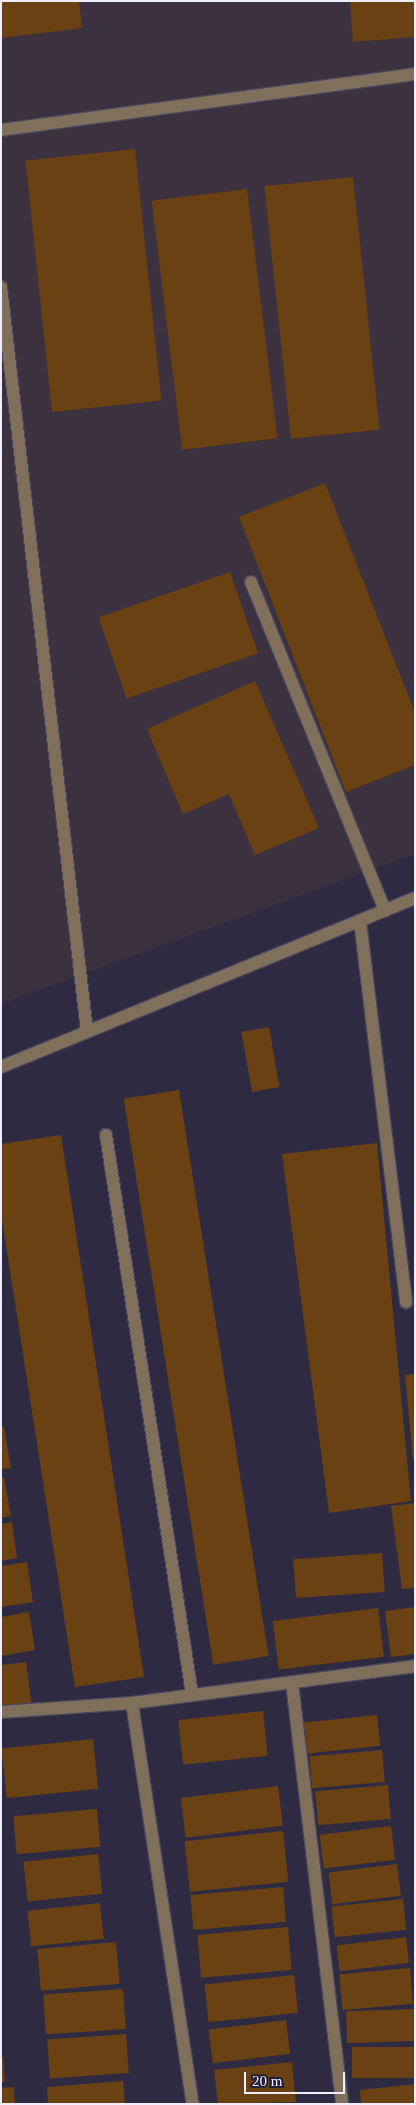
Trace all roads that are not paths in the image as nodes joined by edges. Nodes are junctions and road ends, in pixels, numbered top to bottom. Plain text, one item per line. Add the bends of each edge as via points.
1 (415, 74) edge
2 (1, 130) edge
3 (1, 287) edge
4 (251, 582) dead end
5 (415, 898) edge
6 (385, 911) junction
7 (360, 921) junction
8 (88, 1031) junction
9 (1, 1067) edge
10 (106, 1135) dead end
11 (406, 1302) dead end
12 (415, 1666) edge
13 (292, 1683) junction
14 (192, 1694) junction
15 (132, 1703) junction
16 (1, 1712) edge
17 (194, 2104) edge
18 (342, 2104) edge

1 - 2 street
3 - 8 street
4 - 6 street
5 - 6 street
6 - 7 street
7 - 8 street
7 - 11 street
8 - 9 street
10 - 14 street
12 - 13 street
13 - 14 street
13 - 18 street
14 - 15 street
15 - 16 street
15 - 17 street

